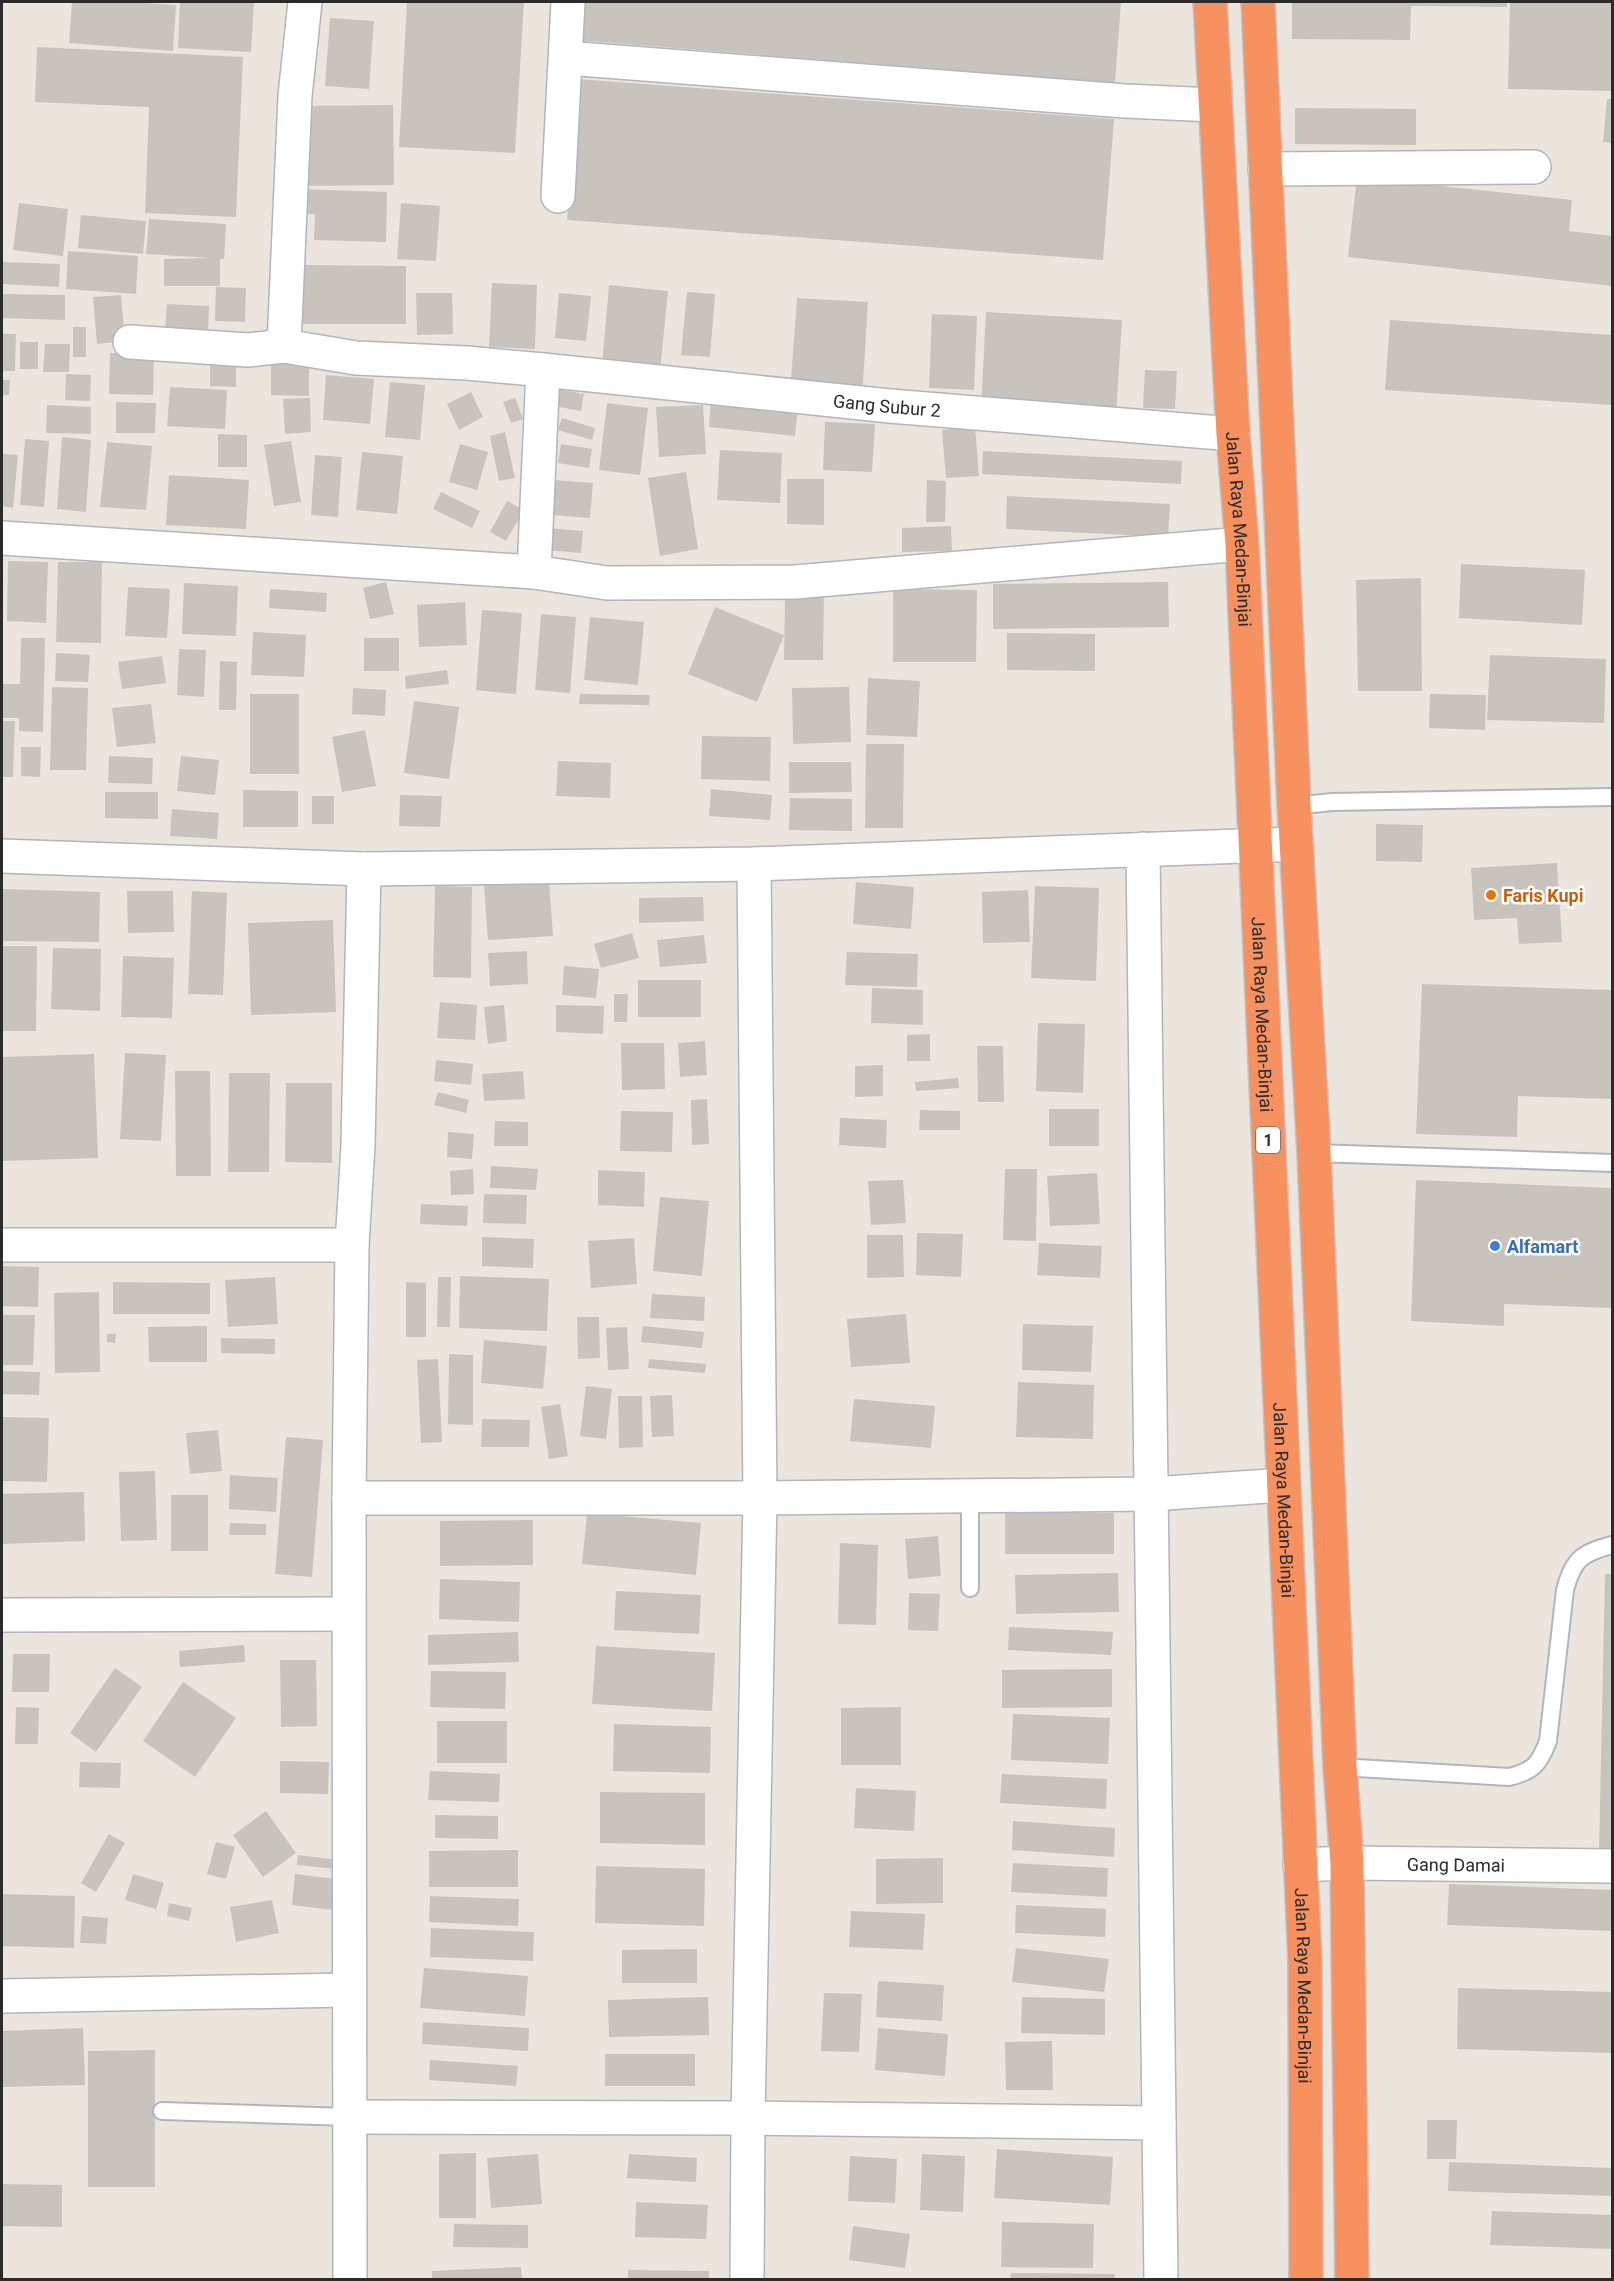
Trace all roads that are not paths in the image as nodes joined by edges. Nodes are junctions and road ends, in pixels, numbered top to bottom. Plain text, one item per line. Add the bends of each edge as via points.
1 (305, 2) edge
2 (568, 2) edge
3 (1210, 2) edge
4 (1258, 2) edge
5 (566, 58) junction
6 (1214, 105) junction
7 (1534, 167) dead end
8 (1265, 169) junction
9 (558, 196) dead end
10 (130, 342) dead end
11 (284, 346) junction
12 (543, 370) junction
13 (1233, 434) junction
14 (2, 538) edge
15 (1242, 544) junction
16 (534, 572) junction
17 (1612, 797) edge
18 (1294, 806) junction
19 (1296, 844) junction
20 (1254, 845) junction
21 (1143, 849) junction
22 (2, 856) edge
23 (754, 864) junction
24 (364, 868) junction
25 (1314, 1153) junction
26 (1612, 1163) edge
27 (2, 1245) edge
28 (352, 1245) junction
29 (1284, 1485) junction
30 (1152, 1494) junction
31 (970, 1497) junction
32 (349, 1498) junction
33 (760, 1498) junction
34 (1612, 1545) edge
35 (970, 1588) dead end
36 (348, 1614) junction
37 (2, 1615) edge
38 (1340, 1767) junction
39 (1347, 1863) junction
40 (1300, 1865) junction
41 (1612, 1866) edge
42 (350, 1990) junction
43 (2, 1996) edge
44 (162, 2111) dead end
45 (350, 2116) junction
46 (748, 2118) junction
47 (1159, 2123) junction
48 (350, 2280) edge
49 (747, 2280) edge
50 (1161, 2280) edge
51 (1306, 2280) edge
52 (1352, 2280) edge

1 - 11 street via 296,96
2 - 5 street
3 - 6 highway, Jalan Raya Medan-Binjai / 1
4 - 8 highway
5 - 6 street
5 - 9 street
6 - 13 highway, Jalan Raya Medan-Binjai / 1
7 - 8 street
8 - 18 highway
10 - 11 street, Gang Subur 2 via 248,350
11 - 12 street, Gang Subur 2 via 357,358
12 - 13 street, Gang Subur 2 via 890,406
12 - 16 street
13 - 15 highway, Jalan Raya Medan-Binjai / 1
14 - 16 street
15 - 16 street via 795,582 607,583
15 - 20 highway, Jalan Raya Medan-Binjai / 1
17 - 18 lane
18 - 19 highway
19 - 20 street
19 - 25 highway
20 - 21 street
20 - 29 highway, Jalan Raya Medan-Binjai / 1
21 - 23 street
21 - 30 street
22 - 24 street
23 - 24 street
23 - 33 street
24 - 28 street
25 - 26 lane
25 - 38 highway
27 - 28 street
28 - 32 street
29 - 30 street
29 - 40 highway, Jalan Raya Medan-Binjai / 1
30 - 31 street
30 - 47 street
31 - 33 street
31 - 35 lane
32 - 33 street
32 - 36 street
33 - 46 street
34 - 38 lane via 1589,1551 1570,1569 1548,1742 1540,1760 1526,1773 1509,1777
36 - 37 street
36 - 42 street
38 - 39 highway
39 - 40 street, Gang Damai
39 - 41 street, Gang Damai
39 - 52 highway
40 - 51 highway, Jalan Raya Medan-Binjai / 1 via 1305,1963
42 - 43 street
42 - 45 street
44 - 45 lane
45 - 46 street
45 - 48 street
46 - 47 street
46 - 49 street
47 - 50 street

